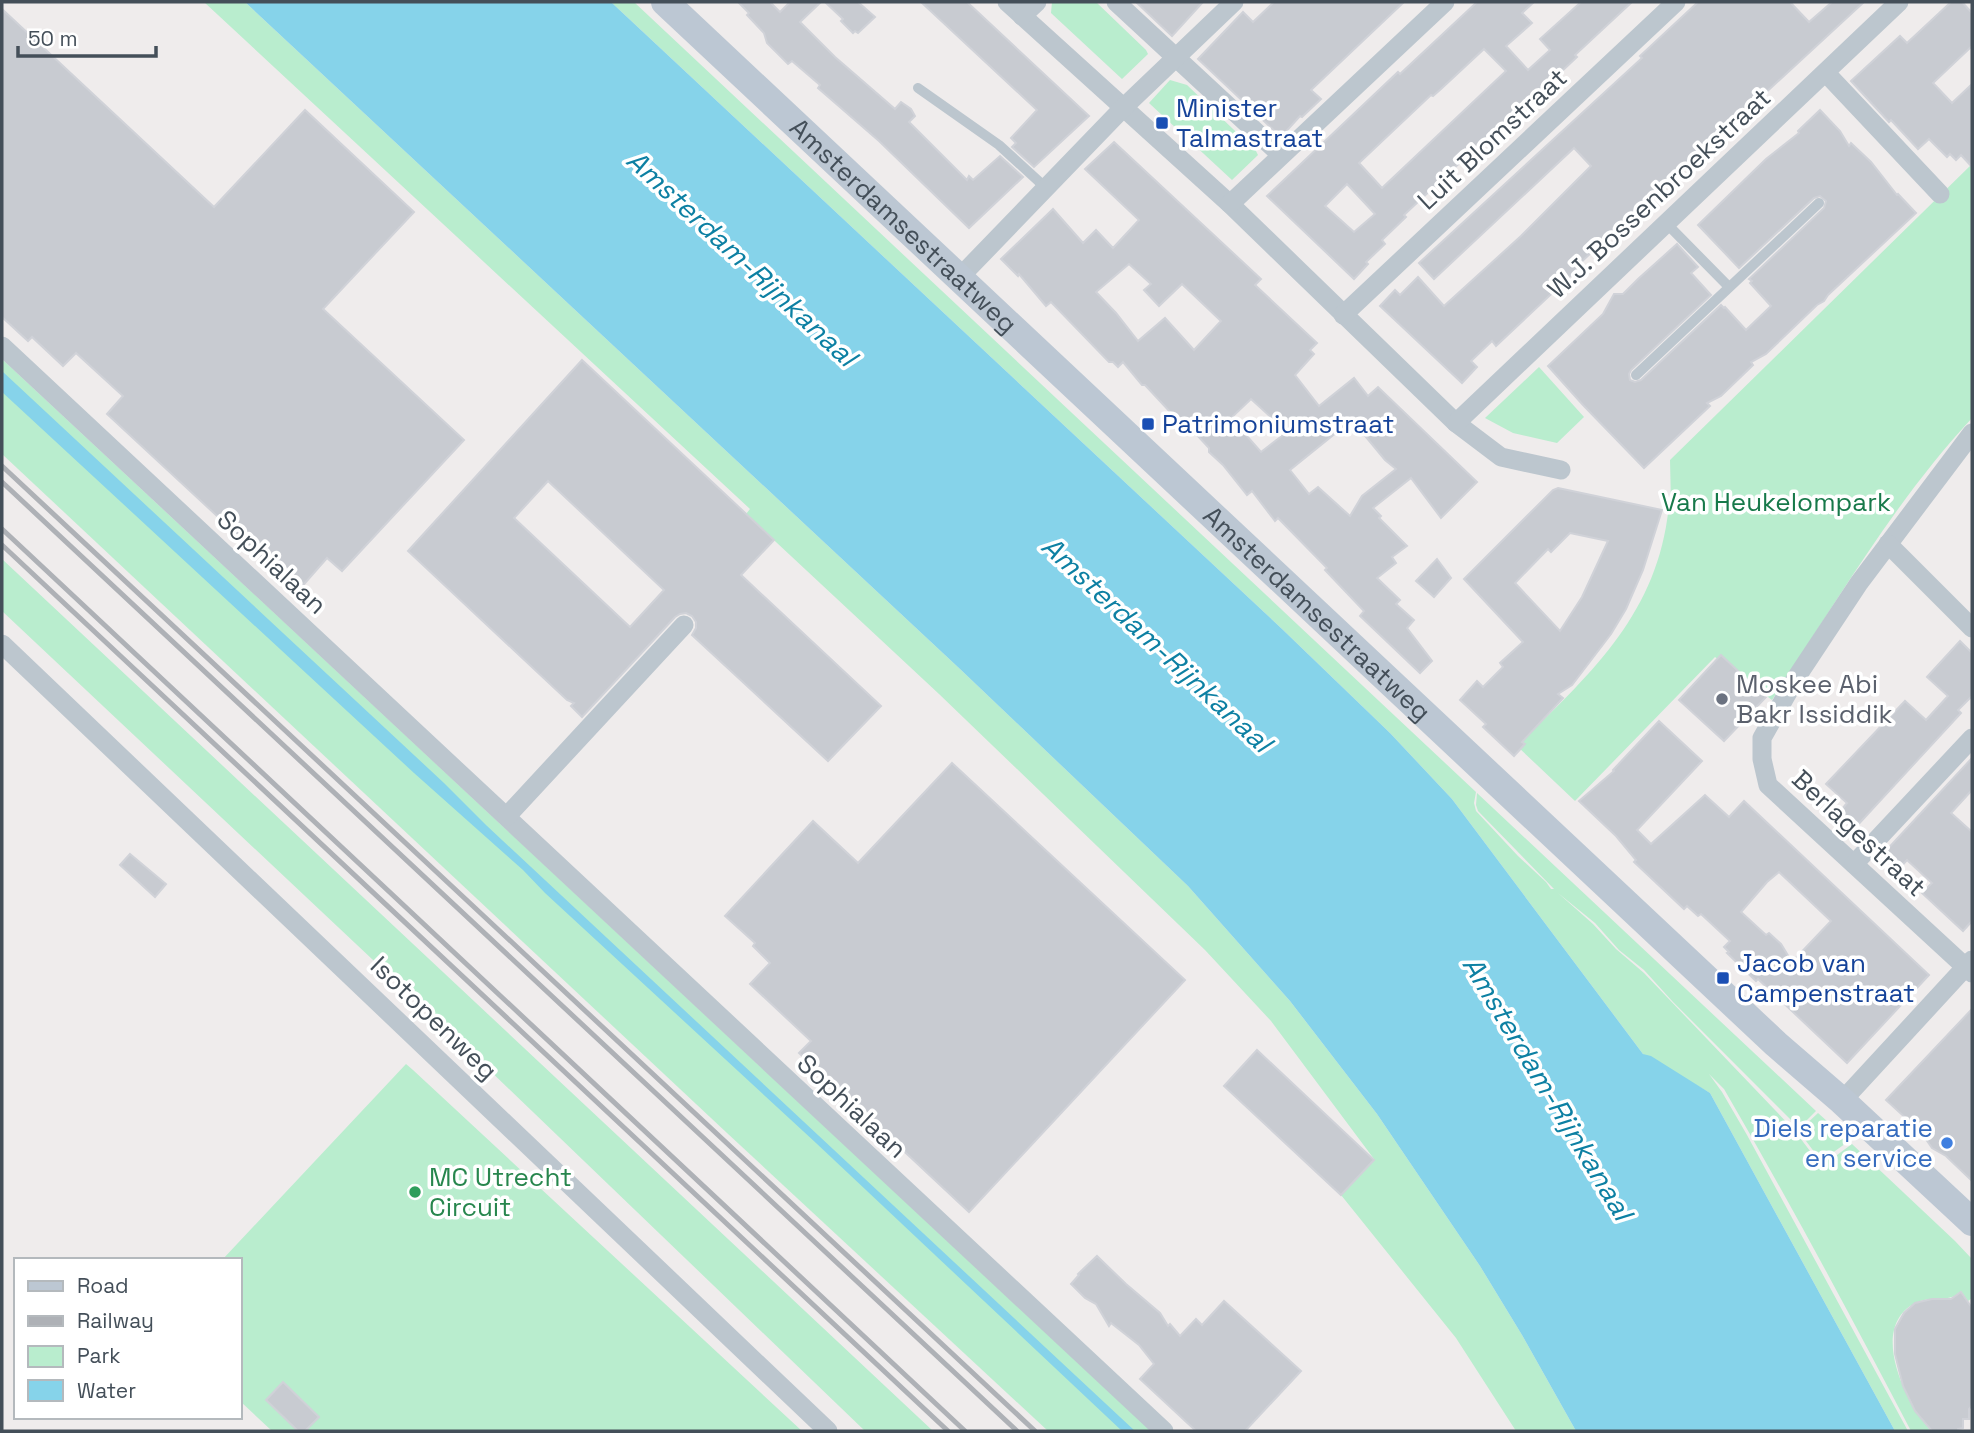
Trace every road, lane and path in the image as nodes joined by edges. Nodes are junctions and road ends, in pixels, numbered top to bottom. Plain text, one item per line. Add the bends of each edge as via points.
1 (665, 2) edge
2 (1007, 2) edge
3 (1037, 2) edge
4 (1116, 2) edge
5 (1234, 2) edge
6 (1445, 2) edge
7 (1676, 2) edge
8 (1899, 2) edge
9 (1022, 16) junction
10 (1176, 58) junction
11 (1826, 73) junction
12 (918, 88) dead end
13 (1123, 107) junction
14 (1281, 155) junction
15 (1046, 188) junction
16 (1940, 194) dead end
17 (1819, 202) dead end
18 (1230, 204) junction
19 (1666, 223) junction
20 (959, 278) junction
21 (1728, 287) junction
22 (1343, 315) junction
23 (2, 346) edge
24 (1636, 375) dead end
25 (1456, 423) junction
26 (1972, 433) edge
27 (1561, 470) dead end
28 (1888, 544) junction
29 (684, 625) dead end
30 (1972, 628) edge
31 (2, 644) edge
32 (1972, 738) edge
33 (507, 816) junction
34 (1854, 864) junction
35 (1970, 967) edge
36 (1842, 1101) junction
37 (1972, 1222) edge
38 (828, 1431) edge
39 (1164, 1431) edge

1 - 20 main road, Amsterdamsestraatweg
2 - 9 street
3 - 9 street
4 - 10 street
5 - 10 street
6 - 14 street
7 - 22 street, Luit Blomstraat
8 - 11 street, W.J. Bossenbroekstraat
9 - 13 street
10 - 13 street
10 - 14 street
11 - 16 street
11 - 19 street, W.J. Bossenbroekstraat
12 - 15 lane via 999,145
13 - 15 street
13 - 18 street
14 - 18 street
15 - 20 street
17 - 21 lane
18 - 22 street
19 - 21 lane
19 - 25 street, W.J. Bossenbroekstraat
20 - 36 main road, Amsterdamsestraatweg
21 - 24 lane
22 - 25 street
23 - 33 street, Sophialaan
25 - 27 street via 1501,457
26 - 28 street, Berlagestraat
28 - 30 street
28 - 34 street, Berlagestraat via 1796,678 1762,738 1768,785
29 - 33 street
31 - 38 street, Isotopenweg
32 - 34 street
33 - 39 street, Sophialaan
34 - 35 street, Berlagestraat
35 - 36 street
36 - 37 main road, Amsterdamsestraatweg

